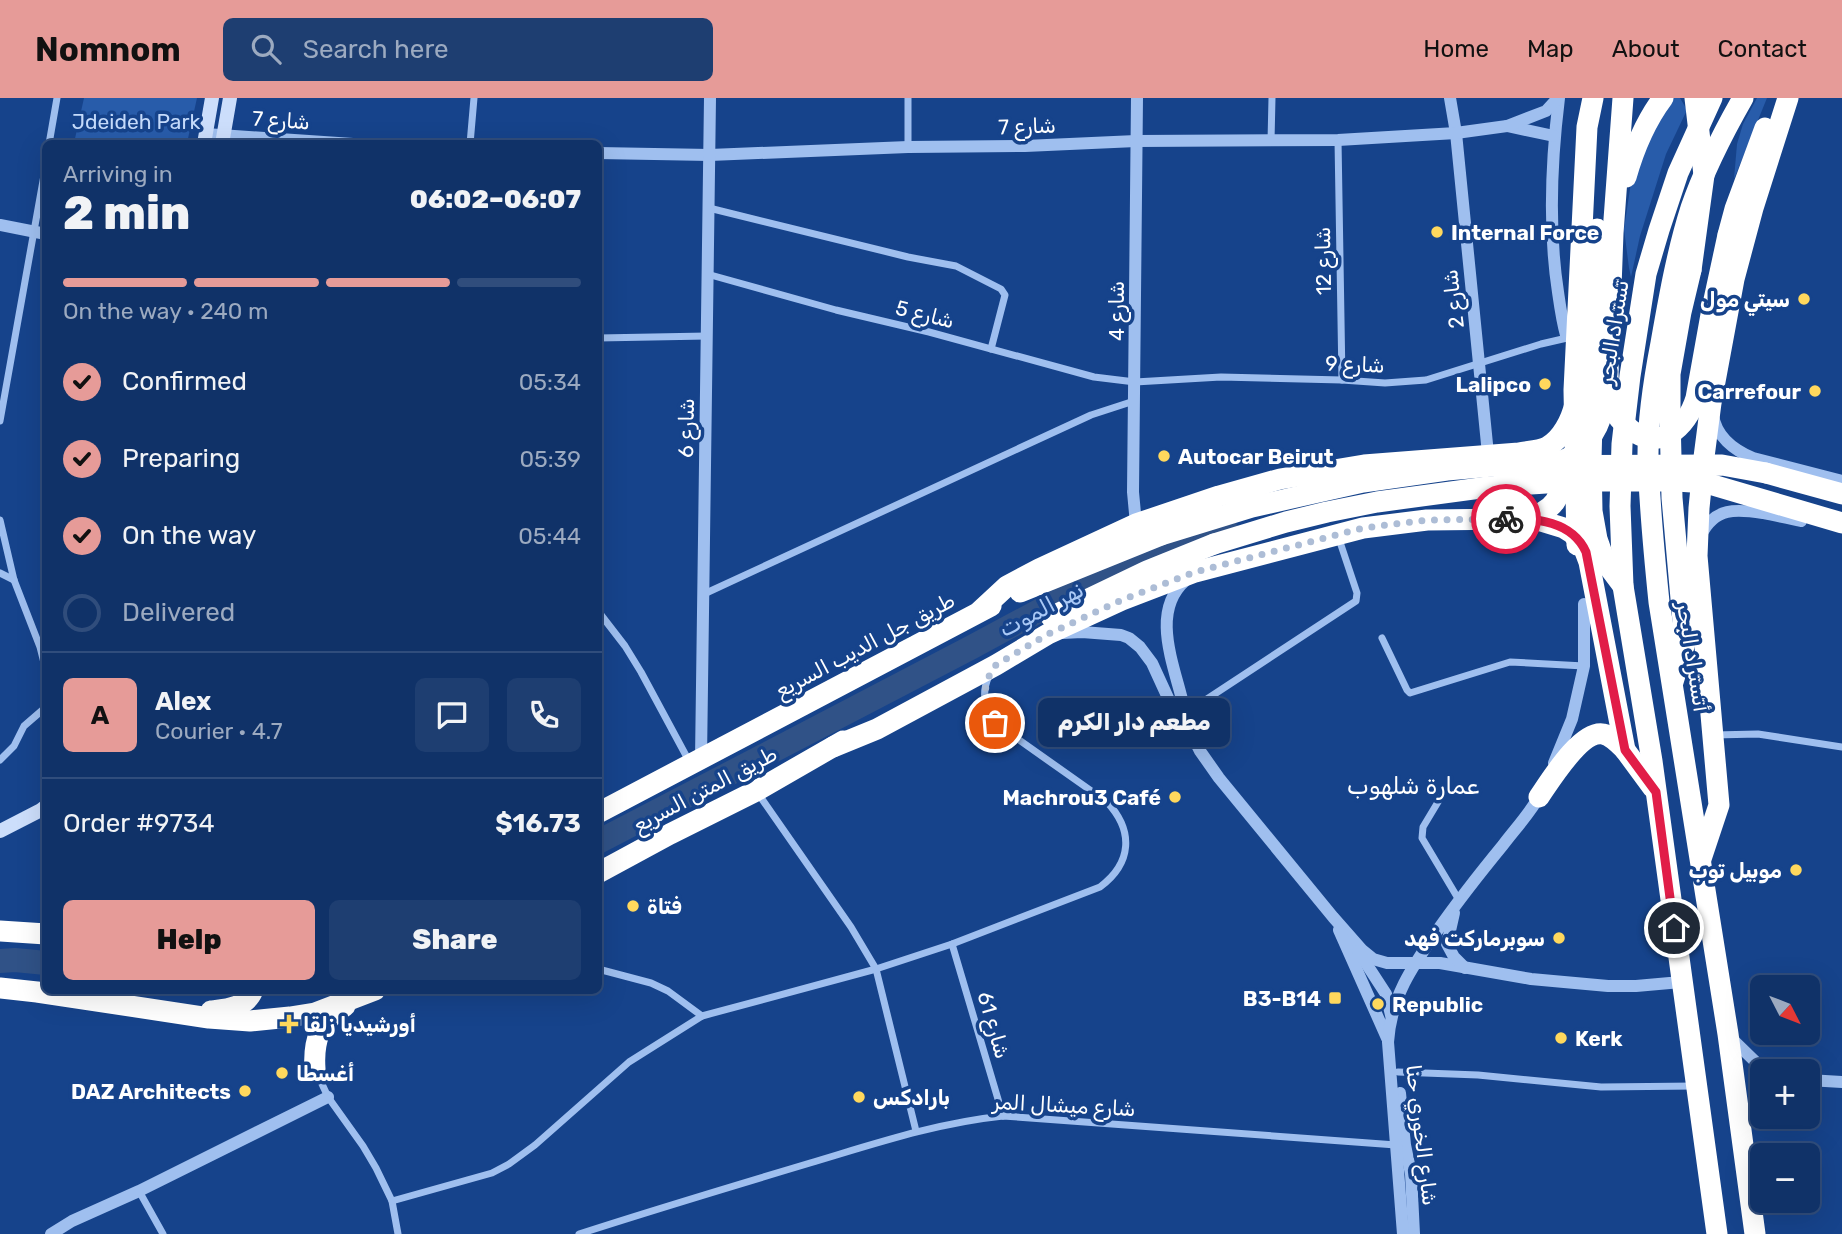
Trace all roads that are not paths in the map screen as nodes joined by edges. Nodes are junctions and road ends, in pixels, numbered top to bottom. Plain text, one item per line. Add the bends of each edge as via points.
1 (57, 98) edge
2 (212, 98) edge
3 (230, 98) edge
4 (474, 98) edge
5 (710, 98) edge
6 (908, 98) edge
7 (1137, 98) edge
8 (1272, 98) edge
9 (1450, 98) edge
10 (1559, 98) edge
11 (1585, 98) edge
12 (1593, 98) edge
13 (1605, 98) edge
14 (1623, 98) edge
15 (1663, 98) edge
16 (1686, 98) edge
17 (1696, 98) edge
18 (1712, 98) edge
19 (1743, 98) edge
20 (1777, 98) edge
21 (1788, 98) edge
22 (1507, 126) junction
23 (1699, 127) junction
24 (1456, 133) junction
25 (1564, 133) junction
26 (205, 139) edge
27 (222, 139) edge
28 (50, 140) edge
29 (248, 140) edge
30 (470, 140) edge
31 (1338, 140) junction
32 (1136, 141) junction
33 (1271, 141) junction
34 (908, 147) junction
35 (602, 153) edge
36 (710, 155) junction
37 (709, 208) junction
38 (42, 210) edge
39 (0, 225) edge
40 (40, 233) edge
41 (1613, 233) junction
42 (707, 274) junction
43 (707, 336) junction
44 (1566, 337) junction
45 (602, 338) edge
46 (990, 349) junction
47 (1480, 363) junction
48 (1608, 378) junction
49 (1342, 380) junction
50 (1135, 382) junction
51 (3, 387) edge
52 (1574, 397) junction
53 (1134, 401) junction
54 (1711, 403) junction
55 (0, 421) edge
56 (1488, 454) junction
57 (1443, 459) junction
58 (1545, 466) junction
59 (1842, 481) edge
60 (1842, 494) edge
61 (1518, 519) junction
62 (0, 520) edge
63 (1842, 523) edge
64 (1136, 524) junction
65 (1842, 531) edge
66 (1338, 535) junction
67 (1576, 536) junction
68 (1697, 556) junction
69 (1195, 572) junction
70 (0, 573) edge
71 (14, 580) junction
72 (1623, 586) junction
73 (704, 594) junction
74 (1584, 604) junction
75 (980, 611) junction
76 (602, 616) edge
77 (1048, 634) junction
78 (1382, 638) dead end
79 (42, 655) edge
80 (996, 665) junction
81 (1584, 666) junction
82 (1672, 687) junction
83 (42, 710) edge
84 (1187, 725) junction
85 (1713, 735) junction
86 (1618, 743) junction
87 (833, 747) junction
88 (1842, 747) edge
89 (0, 760) edge
90 (695, 761) junction
91 (756, 791) junction
92 (1444, 792) dead end
93 (1656, 792) junction
94 (1539, 797) junction
95 (42, 809) edge
96 (602, 811) edge
97 (0, 831) edge
98 (1700, 861) junction
99 (602, 871) edge
100 (1458, 902) junction
101 (1333, 917) junction
102 (0, 931) edge
103 (42, 934) edge
104 (952, 944) junction
105 (1415, 962) junction
106 (1465, 968) junction
107 (602, 970) edge
108 (876, 970) junction
109 (1681, 982) junction
110 (0, 988) edge
111 (42, 994) edge
112 (43, 994) edge
113 (251, 994) edge
114 (365, 994) edge
115 (366, 994) edge
116 (194, 1015) junction
117 (702, 1016) junction
118 (1392, 1016) junction
119 (250, 1021) junction
120 (1728, 1034) junction
121 (1388, 1042) junction
122 (1753, 1059) edge
123 (316, 1069) junction
124 (1398, 1072) junction
125 (1820, 1081) edge
126 (1842, 1082) edge
127 (1696, 1086) junction
128 (328, 1097) junction
129 (1003, 1115) junction
130 (916, 1131) junction
131 (1395, 1145) junction
132 (139, 1191) junction
133 (392, 1201) junction
134 (51, 1234) edge
135 (163, 1234) edge
136 (398, 1234) edge
137 (579, 1234) edge
138 (1403, 1234) edge
139 (1414, 1234) edge
140 (1717, 1234) edge
141 (1755, 1234) edge

1 - 28 street
2 - 26 main road
3 - 27 main road
4 - 30 street
5 - 36 street, شارع 6
6 - 34 street
7 - 32 street, شارع 4
8 - 33 street
9 - 24 street, شارع 2
10 - 22 street via 1546,111
10 - 25 street
11 - 25 highway
12 - 52 highway via 1587,127
13 - 72 highway via 1598,180 1591,496 1605,562
14 - 41 highway
15 - 41 highway via 1633,154
16 - 23 highway, bridge
17 - 23 highway, bridge
18 - 72 highway, تستراد البحر via 1667,203 1640,303 1622,444
19 - 82 highway, أتستراد البحر via 1691,209 1655,377 1648,453 1659,602
20 - 48 highway, bridge via 1735,209 1696,398 1687,419 1664,437 1644,437 1619,418 1612,406
21 - 54 highway via 1734,279
22 - 24 street, شارع 7
22 - 25 street
23 - 82 highway, bridge via 1703,192 1670,373 1672,498 1685,643
24 - 31 street, شارع 7
24 - 47 street, شارع 2
25 - 44 highway
26 - 27 street, شارع 7
27 - 29 street, شارع 7
31 - 33 street, شارع 7
31 - 49 street, شارع 12
32 - 33 street, شارع 7
32 - 34 street, شارع 7
32 - 50 street, شارع 4
34 - 36 street, شارع 7
35 - 36 street, شارع 7
36 - 37 street, شارع 6
37 - 42 street, شارع 6
37 - 46 street via 956,266 990,283 1005,295
38 - 40 street
39 - 40 street
40 - 51 street
41 - 48 highway
42 - 43 street, شارع 6
42 - 46 street, شارع 5
43 - 45 street
43 - 73 street, شارع 6
44 - 47 street, شارع 9
44 - 52 highway
46 - 50 street, شارع 5 via 1094,377
47 - 49 street, شارع 9 via 1419,381
47 - 56 street, شارع 2
48 - 58 highway, bridge via 1600,421 1586,444 1568,460
49 - 50 street, شارع 9 via 1221,377
50 - 53 street, شارع 4
51 - 55 street
52 - 56 highway via 1566,426 1548,446
52 - 67 highway
53 - 64 street, شارع 4
53 - 73 street via 1091,415
54 - 59 street via 1716,428 1740,452
54 - 68 highway
56 - 57 highway
57 - 61 highway via 1534,459 1550,467 1558,482 1556,499 1544,512
57 - 64 highway via 1364,465 1280,479
58 - 60 highway, طريق جل الديب السريع, bridge via 1722,465
58 - 75 highway, طريق جل الديب السريع, bridge via 1492,466 1363,482 1252,507 1161,536
61 - 66 highway via 1427,520
61 - 67 highway via 1553,524
62 - 71 street
63 - 87 highway, bridge via 1706,483 1677,481 1488,487 1339,510 1214,544 1061,611
64 - 75 highway via 1007,586
65 - 68 street via 1746,510 1727,511 1706,526
66 - 69 highway
66 - 84 street via 1356,601 1207,699
67 - 74 highway
67 - 86 highway via 1589,562
68 - 85 highway
69 - 77 highway
69 - 84 street via 1173,593 1167,617
70 - 71 street
71 - 79 street
72 - 93 highway
73 - 90 street, شارع 6
74 - 81 street, شارع الخوري حنا
74 - 86 highway
75 - 90 highway, طريق جل الديب السريع
76 - 90 street
77 - 80 highway
77 - 84 street via 1082,632 1129,638 1149,657 1169,703
78 - 81 street via 1410,693 1510,662
80 - 87 highway via 877,729
80 - 104 street via 984,694 989,715 1003,730 1107,802 1123,825 1125,853 1112,878 1100,887
81 - 94 street, شارع الخوري حنا via 1570,727
82 - 98 highway, أتستراد البحر
83 - 89 street via 24,726
84 - 101 street via 1220,778
85 - 88 street via 1758,734
85 - 98 highway via 1719,805
86 - 93 highway
86 - 94 highway via 1598,734 1586,739
87 - 91 highway, طريق المتن السريع
90 - 96 highway, طريق جل الديب السريع
91 - 99 highway, طريق المتن السريع
91 - 108 street
92 - 100 street via 1423,827 1422,838
93 - 109 highway
94 - 100 street, شارع الخوري حنا
95 - 97 main road
98 - 120 highway, أتستراد البحر
100 - 105 street, شارع الخوري حنا
100 - 106 street via 1447,944
101 - 105 street via 1373,959
101 - 118 street via 1382,985
101 - 121 street
102 - 103 highway
104 - 108 street
104 - 129 street, شارع 61
105 - 106 street
105 - 118 street, شارع الخوري حنا
106 - 109 street via 1608,986
107 - 117 street via 651,983
108 - 117 street
108 - 130 street
109 - 127 highway
110 - 111 highway
112 - 116 highway
113 - 116 highway via 231,1008
114 - 119 highway via 316,1013
115 - 123 highway via 335,1012 322,1028 315,1045
116 - 119 highway
117 - 133 street via 629,1062 509,1164
118 - 121 street, شارع الخوري حنا
119 - 123 highway via 285,1025 300,1033
120 - 122 street
120 - 141 highway, أتستراد البحر
121 - 124 street, شارع الخوري حنا
121 - 131 street, شارع الخوري حنا
123 - 128 street
124 - 127 street via 1601,1087
124 - 139 street, شارع الخوري حنا
125 - 126 street
127 - 140 highway
128 - 132 street
128 - 133 street via 363,1146
129 - 130 street, شارع ميشال المر
129 - 131 street, شارع ميشال المر
130 - 137 street, شارع ميشال المر
131 - 138 street, شارع الخوري حنا
132 - 134 street
132 - 135 street
133 - 136 street

